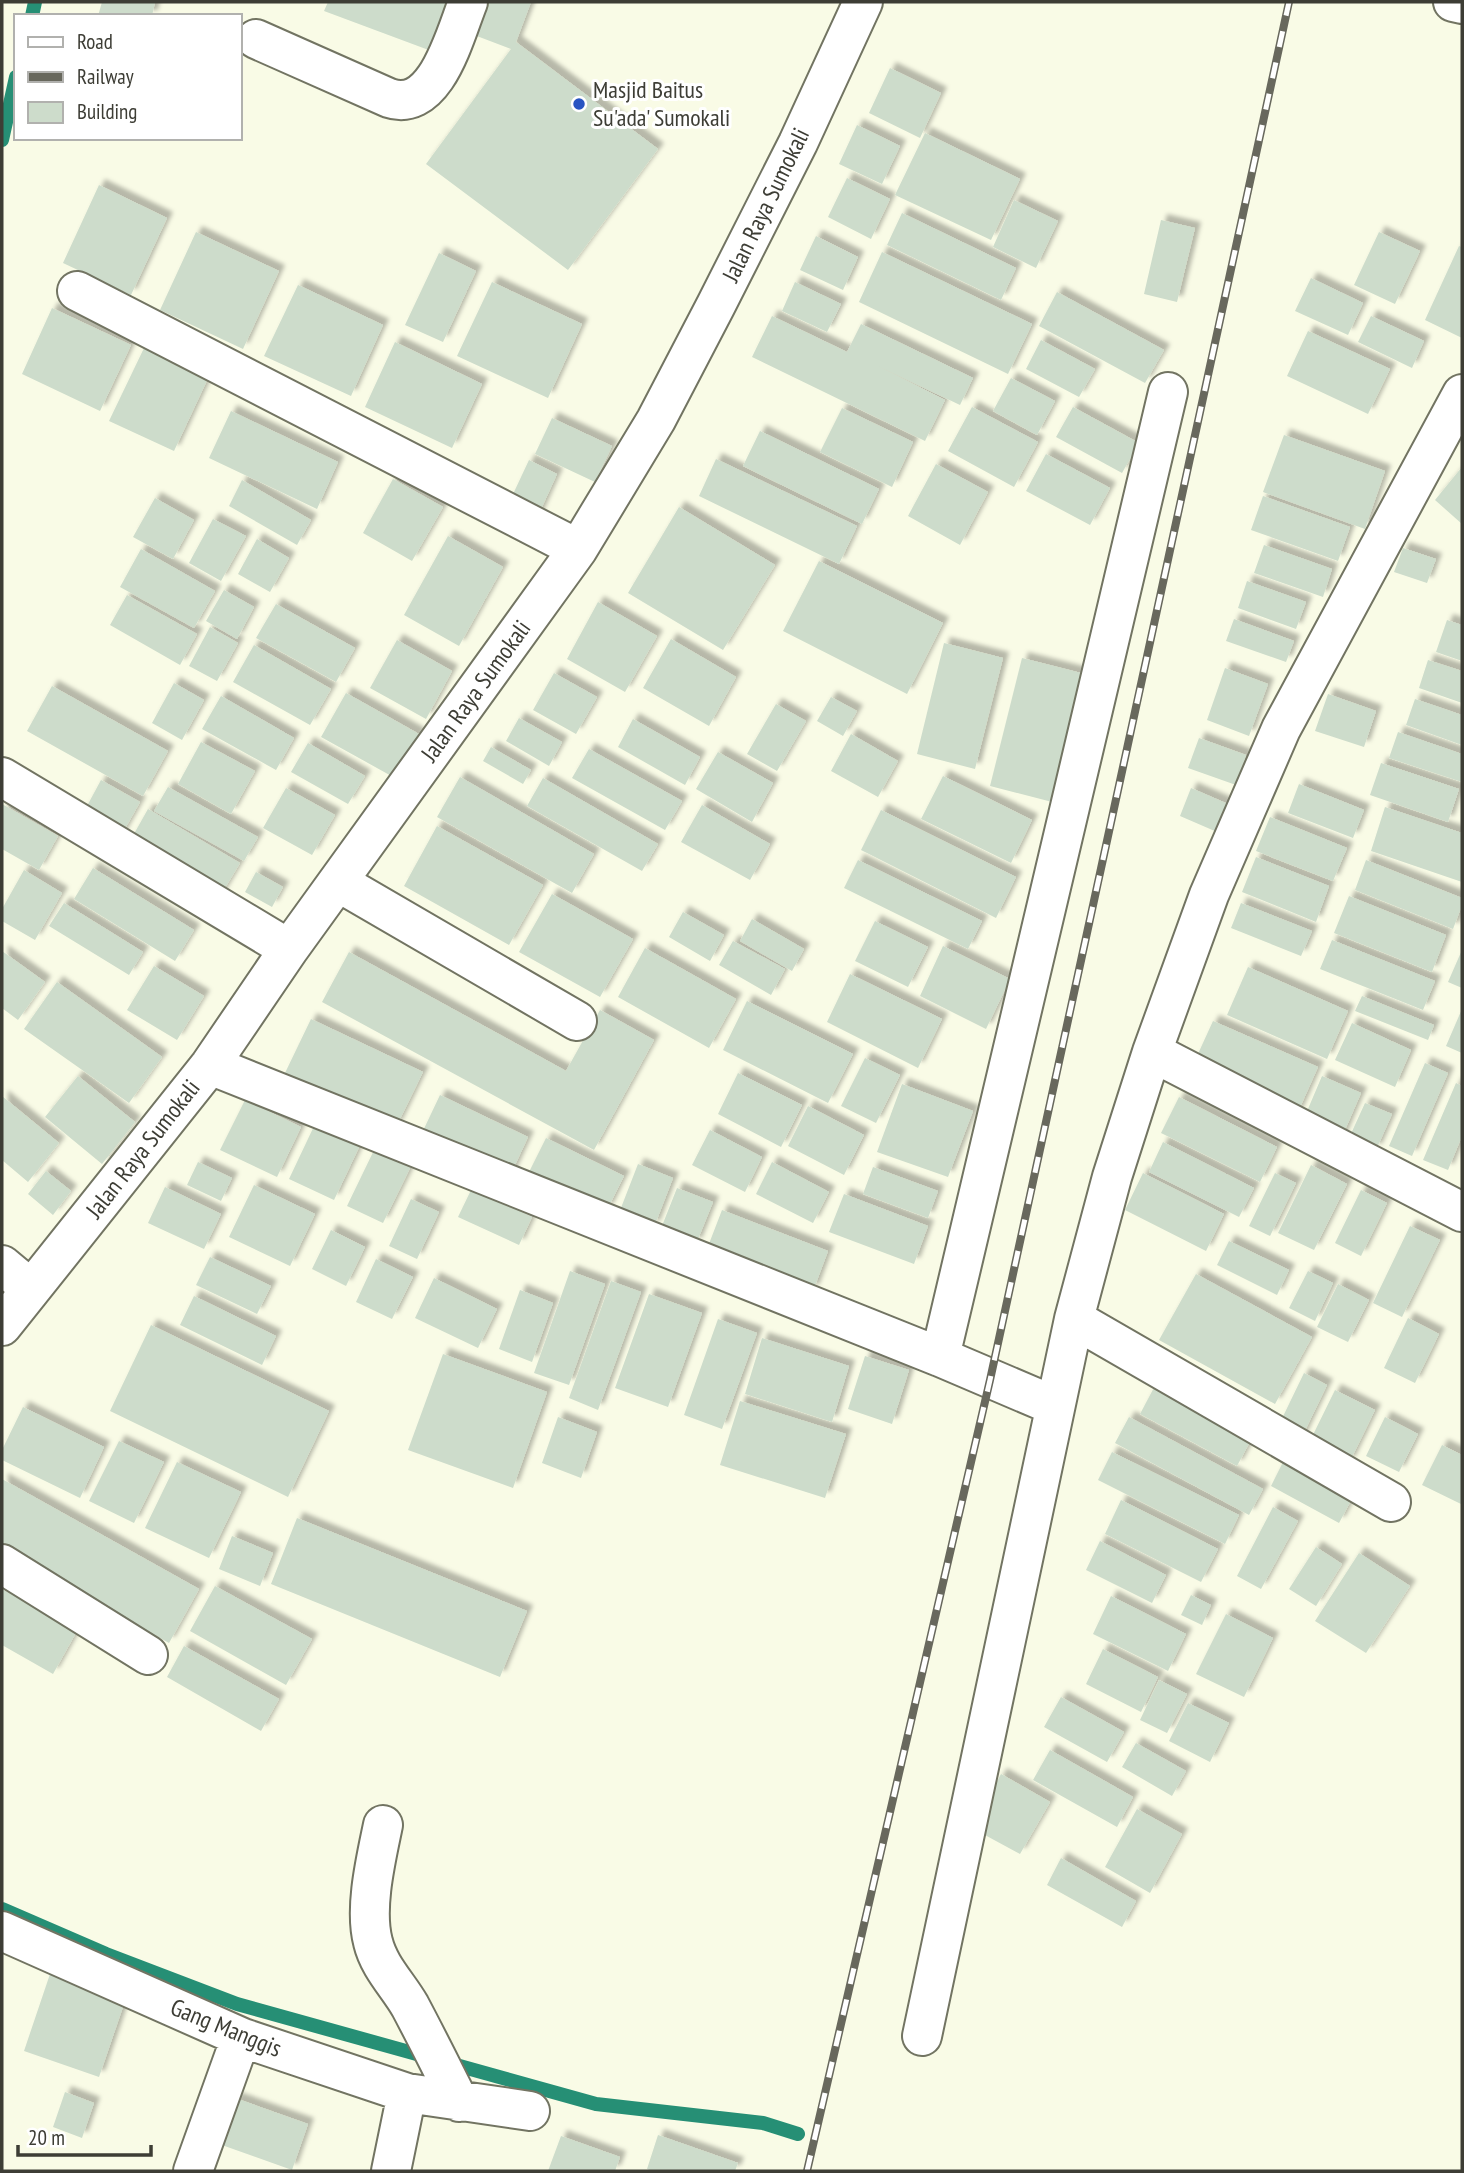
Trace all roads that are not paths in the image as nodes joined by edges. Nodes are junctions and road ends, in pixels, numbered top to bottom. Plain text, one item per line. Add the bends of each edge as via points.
1 (468, 2) edge
2 (863, 2) edge
3 (1453, 2) edge
4 (1462, 5) edge
5 (256, 39) dead end
6 (77, 291) dead end
7 (1168, 392) dead end
8 (1462, 394) edge
9 (578, 549) junction
10 (2, 777) edge
11 (338, 881) junction
12 (289, 949) junction
13 (577, 1021) dead end
14 (1153, 1052) junction
15 (210, 1065) junction
16 (1462, 1212) edge
17 (2, 1265) edge
18 (31, 1289) junction
19 (1074, 1319) junction
20 (2, 1326) edge
21 (940, 1357) junction
22 (1055, 1406) junction
23 (1391, 1502) dead end
24 (2, 1563) edge
25 (148, 1655) dead end
26 (383, 1825) dead end
27 (2, 1931) edge
28 (922, 2036) dead end
29 (243, 2038) junction
30 (452, 2089) junction
31 (407, 2094) junction
32 (530, 2111) dead end
33 (193, 2171) edge
34 (391, 2171) edge

1 - 5 street via 438,73 427,89 407,101
2 - 9 street, Jalan Raya Sumokali via 716,306 656,420
3 - 4 street
6 - 9 street
7 - 21 street
8 - 14 street via 1280,729 1209,895
9 - 11 street, Jalan Raya Sumokali
10 - 12 street
11 - 12 street, Jalan Raya Sumokali
11 - 13 street
12 - 15 street, Jalan Raya Sumokali
14 - 16 street
14 - 19 street via 1112,1177
15 - 18 street, Jalan Raya Sumokali
15 - 21 street
17 - 18 street
18 - 20 street, Jalan Raya Sumokali
19 - 22 street
19 - 23 street
21 - 22 street
22 - 28 street
24 - 25 street
26 - 30 street via 370,1907 373,1942
27 - 29 street, Gang Manggis
29 - 31 street, Gang Manggis
29 - 33 street
30 - 31 street, Gang Manggis
30 - 32 street, Gang Manggis
31 - 34 street

